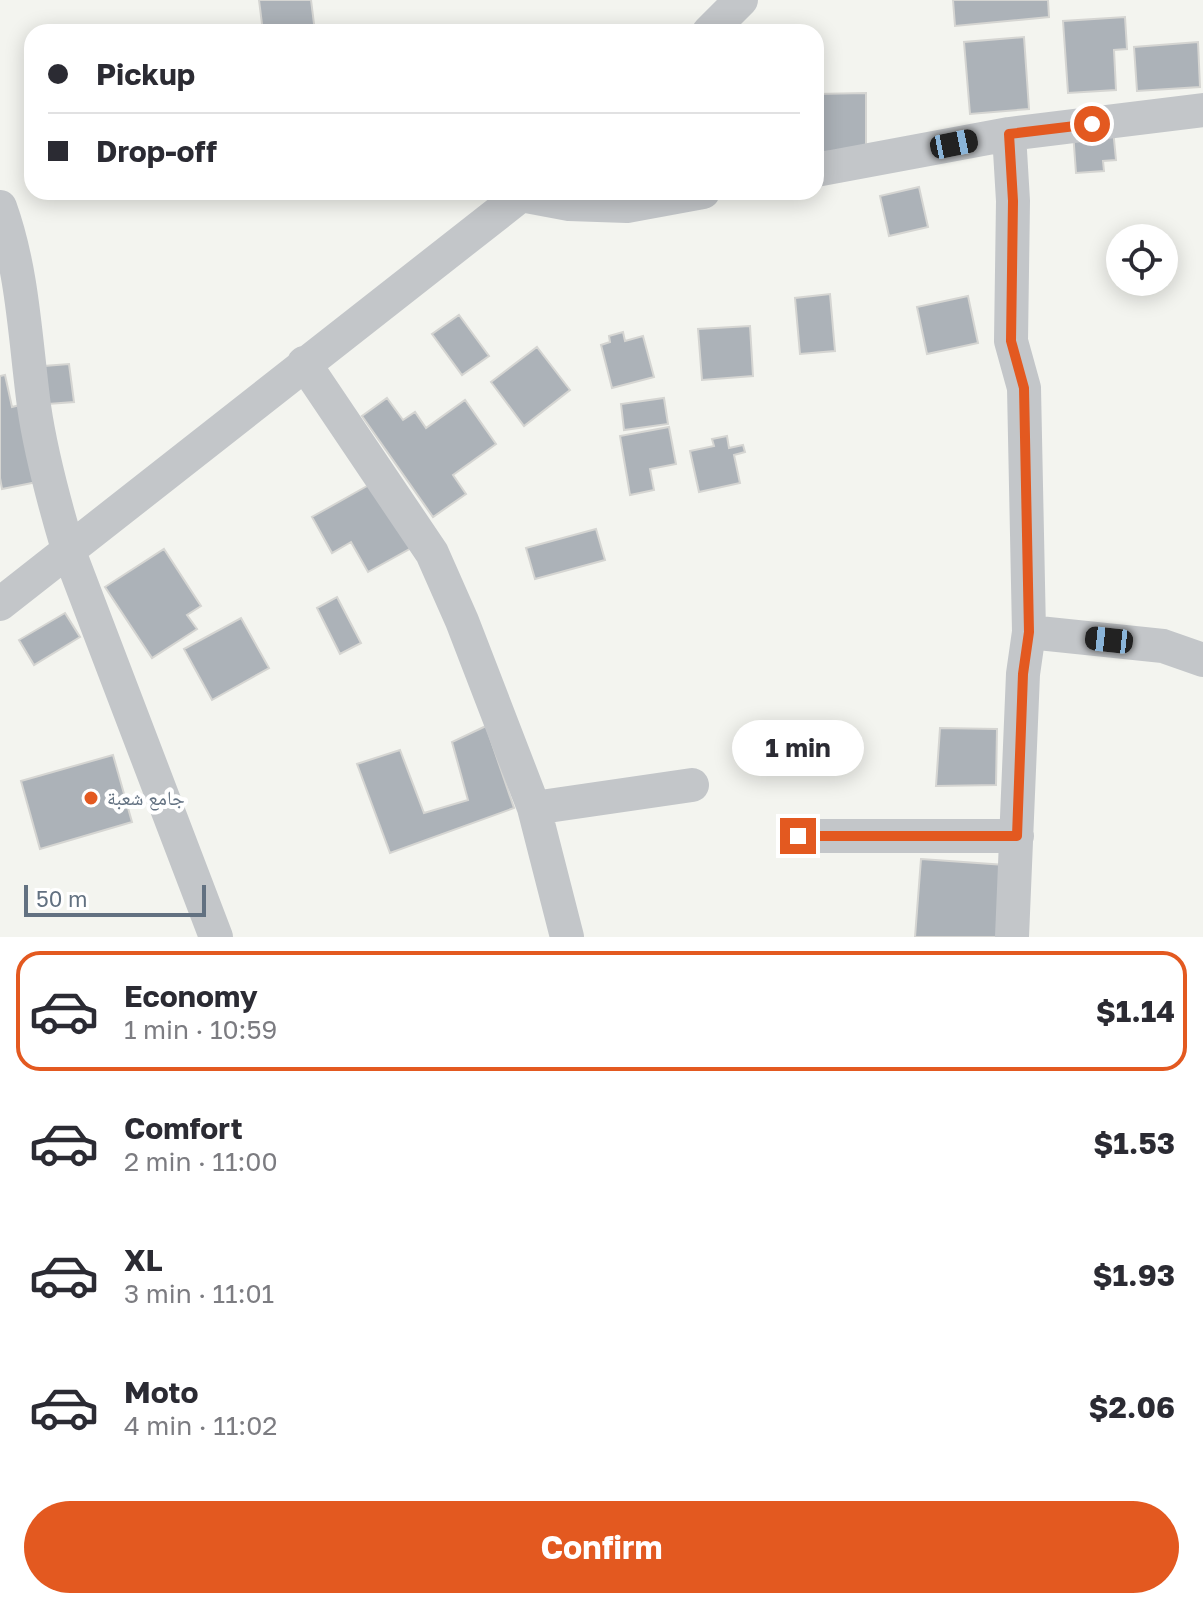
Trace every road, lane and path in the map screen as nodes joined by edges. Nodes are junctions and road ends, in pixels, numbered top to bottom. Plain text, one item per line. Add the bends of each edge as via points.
1 (741, 0) edge
2 (717, 24) edge
3 (1203, 110) edge
4 (1009, 134) junction
5 (824, 169) edge
6 (515, 200) edge
7 (551, 200) edge
8 (660, 200) edge
9 (0, 207) edge
10 (304, 363) junction
11 (68, 549) junction
12 (0, 604) edge
13 (1029, 632) junction
14 (1203, 660) edge
15 (692, 785) dead end
16 (534, 808) junction
17 (798, 836) dead end
18 (1017, 836) junction
19 (216, 937) edge
20 (567, 937) edge
21 (1012, 937) edge

1 - 2 street
3 - 4 street
4 - 5 street
4 - 13 street via 1011,341 1024,388
6 - 10 street
7 - 8 street via 627,206
9 - 11 street via 18,268 39,437
10 - 11 street
10 - 16 street via 432,553
11 - 12 street
11 - 19 street
13 - 14 street via 1163,646
13 - 18 street
15 - 16 street
16 - 20 street
17 - 18 street
18 - 21 street

